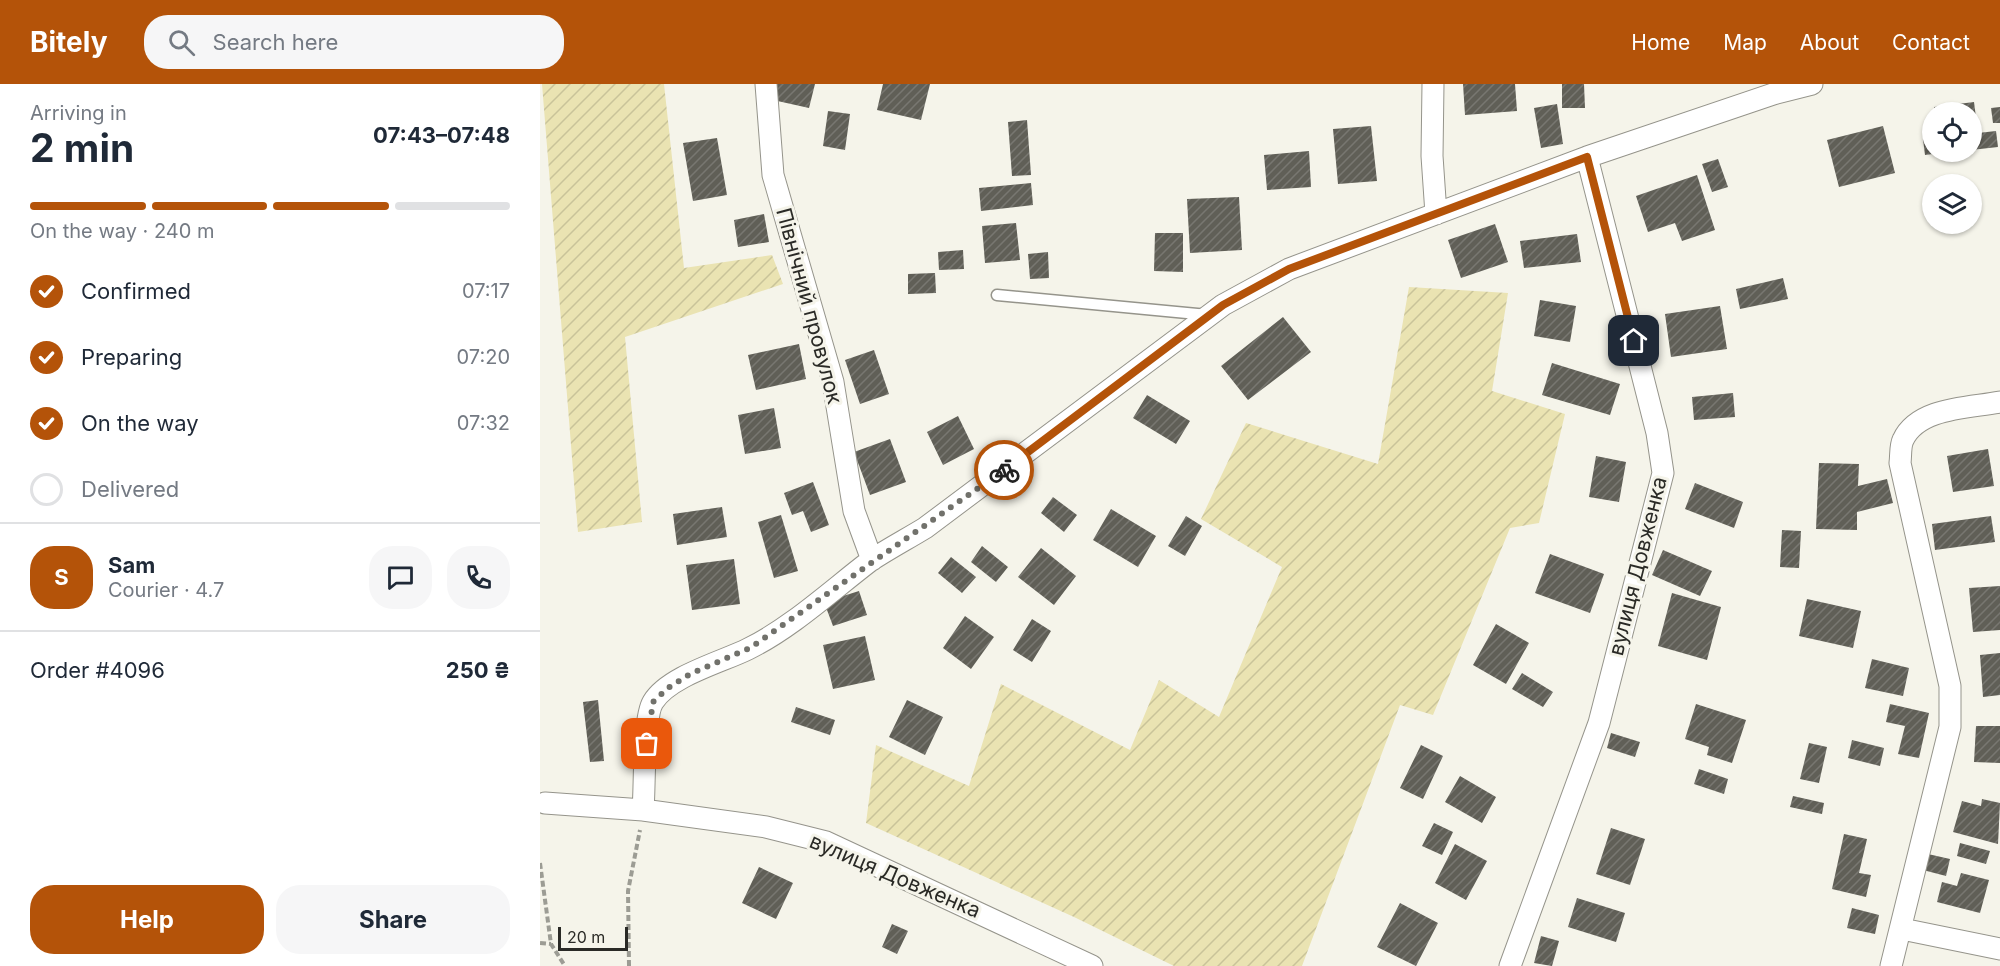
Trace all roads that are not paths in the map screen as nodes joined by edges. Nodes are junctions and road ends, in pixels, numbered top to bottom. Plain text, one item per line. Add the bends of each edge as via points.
1 (766, 84) edge
2 (1433, 84) edge
3 (1812, 84) edge
4 (1587, 157) junction
5 (1436, 214) junction
6 (997, 295) dead end
7 (1211, 315) junction
8 (2000, 402) edge
9 (872, 560) junction
10 (545, 803) dead end
11 (643, 810) junction
12 (1902, 929) junction
13 (2000, 949) edge
14 (1092, 966) edge
15 (1510, 966) edge
16 (1891, 966) edge

1 - 9 street, Північний провулок via 773,175 833,382 854,511
2 - 5 street
3 - 4 street
4 - 5 street
4 - 15 street, вулиця Довженка via 1657,433 1663,473 1599,723
5 - 7 street via 1289,269
6 - 7 lane
7 - 9 street via 925,528
8 - 12 street via 1935,414 1915,424 1902,440 1900,463 1950,687 1950,727
9 - 11 street via 750,648 690,674 653,702 648,722
10 - 11 street, вулиця Довженка
11 - 14 street, вулиця Довженка via 766,827 826,842
12 - 13 street
12 - 16 street

